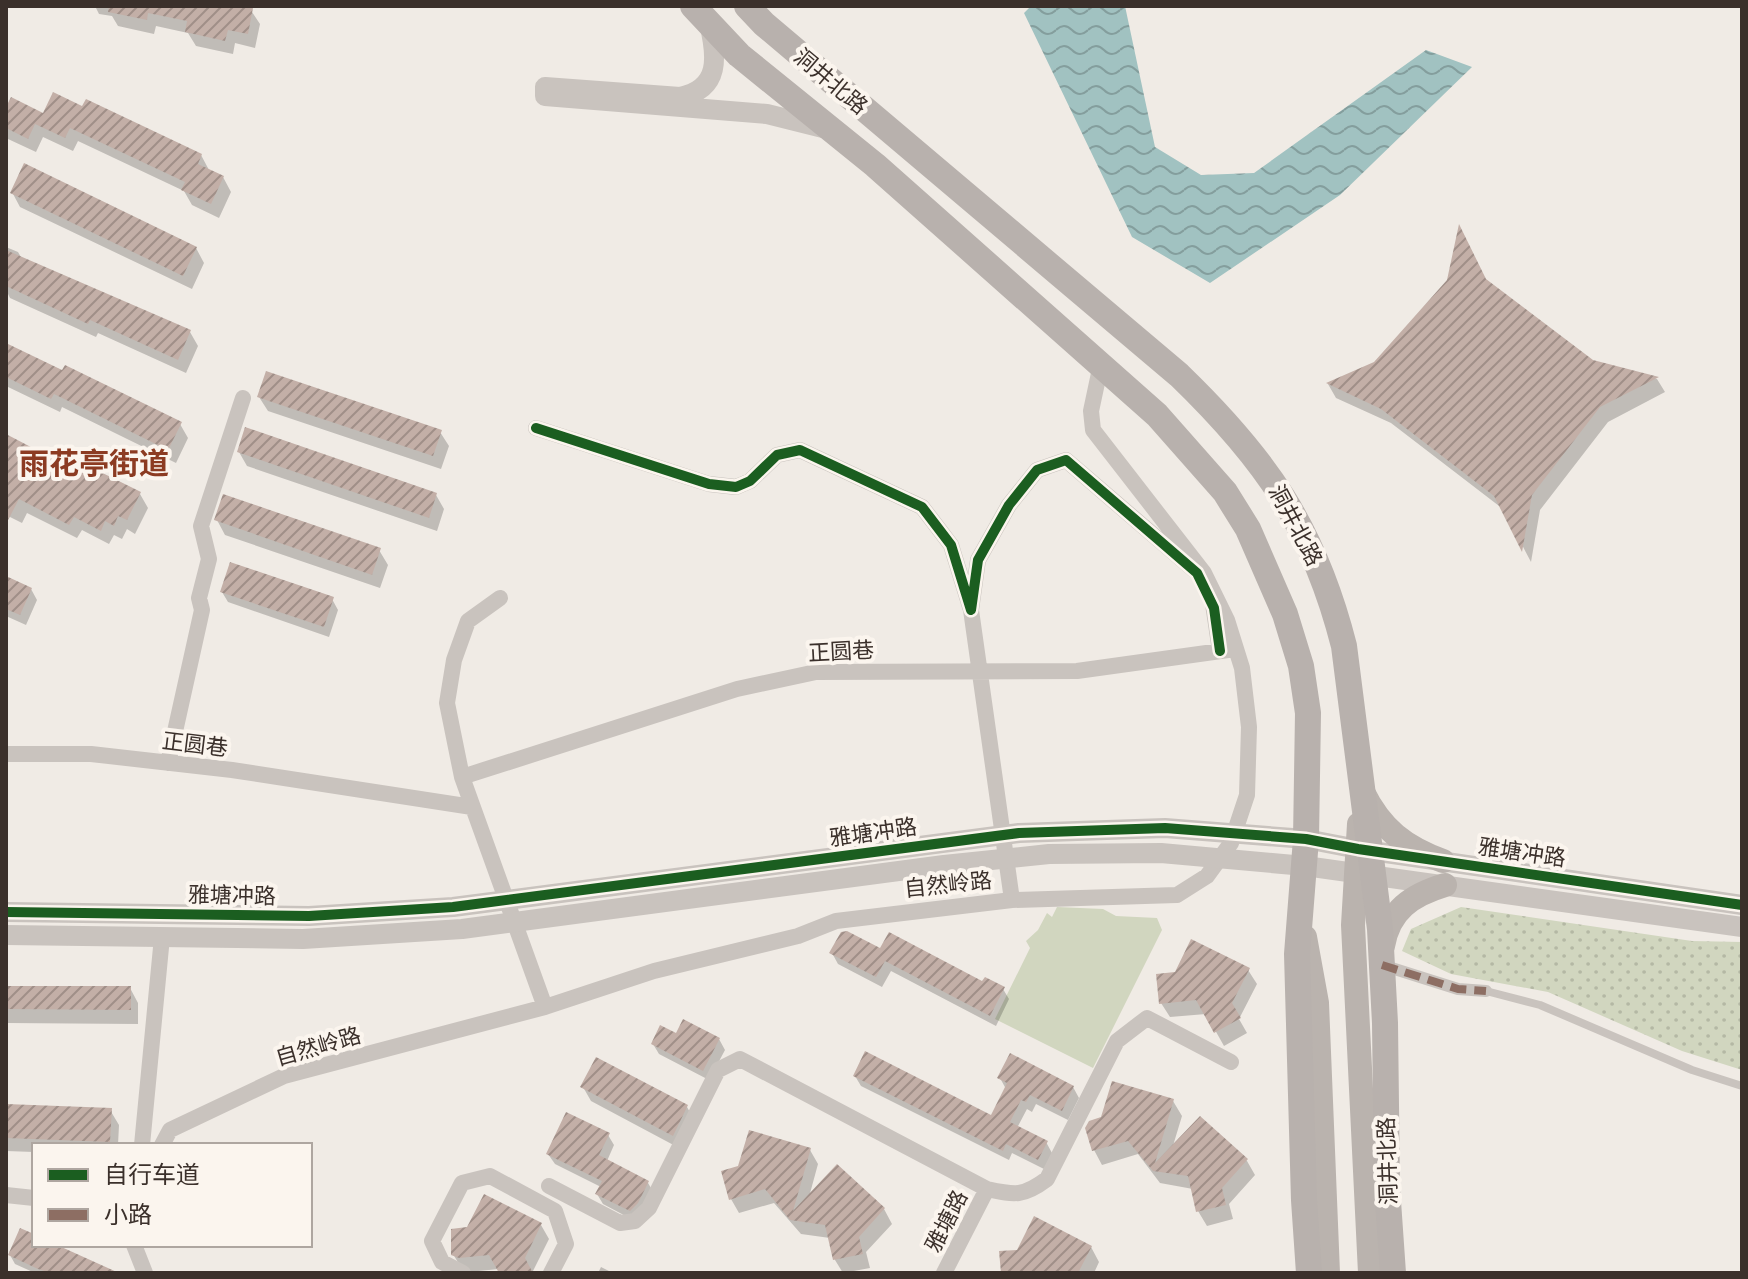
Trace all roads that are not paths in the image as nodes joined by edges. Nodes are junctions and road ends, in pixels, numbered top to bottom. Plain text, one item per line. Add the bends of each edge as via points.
1 (747, 6) edge
2 (701, 14) edge
3 (843, 138) junction
4 (1101, 364) junction
5 (243, 398) dead end
6 (536, 428) dead end
7 (500, 598) dead end
8 (971, 610) junction
9 (1228, 650) junction
10 (979, 670) junction
11 (6, 754) edge
12 (168, 763) junction
13 (462, 777) junction
14 (1362, 790) junction
15 (472, 807) junction
16 (1234, 834) junction
17 (1002, 835) junction
18 (1306, 839) junction
19 (1220, 858) junction
20 (1006, 859) junction
21 (1364, 862) junction
22 (1305, 866) junction
23 (1444, 873) junction
24 (506, 900) junction
25 (1012, 900) junction
26 (1742, 905) edge
27 (1301, 911) junction
28 (6, 912) edge
29 (514, 922) junction
30 (1742, 927) edge
31 (6, 935) edge
32 (162, 937) junction
33 (1382, 961) junction
34 (1486, 991) joint
35 (545, 1007) junction
36 (1231, 1062) dead end
37 (1742, 1086) edge
38 (142, 1143) edge
39 (163, 1143) edge
40 (549, 1186) dead end
41 (987, 1189) junction
42 (6, 1195) edge
43 (32, 1198) edge
44 (135, 1247) edge
45 (145, 1273) edge
46 (463, 1273) edge
47 (551, 1273) edge
48 (944, 1273) edge
49 (1309, 1273) edge
50 (1328, 1273) edge
51 (1370, 1273) edge
52 (1393, 1273) edge

1 - 14 main road, 洞井北路 via 1179,375 1255,454 1310,543 1333,603 1351,688
2 - 3 main road, 洞井北路 via 739,55
2 - 3 street via 715,63 701,89 691,95 545,87 545,96 767,114
3 - 4 main road, 洞井北路
4 - 9 street, 自然岭路 via 1091,411 1093,430 1204,573 1227,620
4 - 18 main road, 洞井北路 via 1157,415 1225,492 1264,565 1301,666 1308,713
5 - 12 street via 201,526 209,559 199,598 202,610
6 - 8 street via 709,484 736,487 758,475 777,455 800,450 922,507 951,545
7 - 13 street via 468,621 454,660 447,703
8 - 9 street via 978,560 1009,505 1037,470 1066,460 1197,573
8 - 10 street
9 - 10 street, 正圆巷 via 1077,671
9 - 16 street, 自然岭路 via 1242,668 1249,727 1247,795
10 - 13 street, 正圆巷 via 816,672 737,689
10 - 17 street
11 - 12 street, 正圆巷 via 91,754
12 - 15 street, 正圆巷
13 - 15 street
14 - 21 main road, 洞井北路
14 - 23 main road via 1392,834
15 - 24 street
16 - 17 street, 雅塘冲路 via 1165,828
16 - 18 street, 雅塘冲路
16 - 19 street, 自然岭路
17 - 20 street
17 - 24 street, 雅塘冲路
18 - 21 street, 雅塘冲路
18 - 22 main road, 洞井北路
19 - 20 street, 雅塘冲路 via 1161,853
19 - 22 street, 雅塘冲路
19 - 25 street, 自然岭路 via 1207,876 1177,895
20 - 25 street
20 - 29 street, 雅塘冲路
21 - 22 street, 雅塘冲路
21 - 23 street, 雅塘冲路
21 - 33 main road, 洞井北路
21 - 51 main road via 1353,925
22 - 27 main road, 洞井北路
23 - 26 street, 雅塘冲路
23 - 30 street, 雅塘冲路
23 - 33 main road via 1390,920
24 - 28 street, 雅塘冲路 via 309,916
24 - 29 street
25 - 35 street, 自然岭路 via 836,921
27 - 49 main road, 洞井北路 via 1297,954
27 - 50 main road via 1317,1003
29 - 32 street, 雅塘冲路 via 303,939
29 - 35 street
31 - 32 street, 雅塘冲路
32 - 38 street
33 - 34 street via 1458,989
33 - 52 main road, 洞井北路
34 - 37 lane via 1540,1005
35 - 39 street, 自然岭路 via 284,1076 170,1130
36 - 41 street via 1147,1018 1117,1041 1047,1179 1015,1195
40 - 41 street via 620,1223 635,1221 649,1208 718,1070 740,1059
41 - 48 street, 雅塘路
42 - 43 street
44 - 45 street
46 - 47 street via 442,1262 432,1241 462,1183 490,1176 555,1211 566,1244

